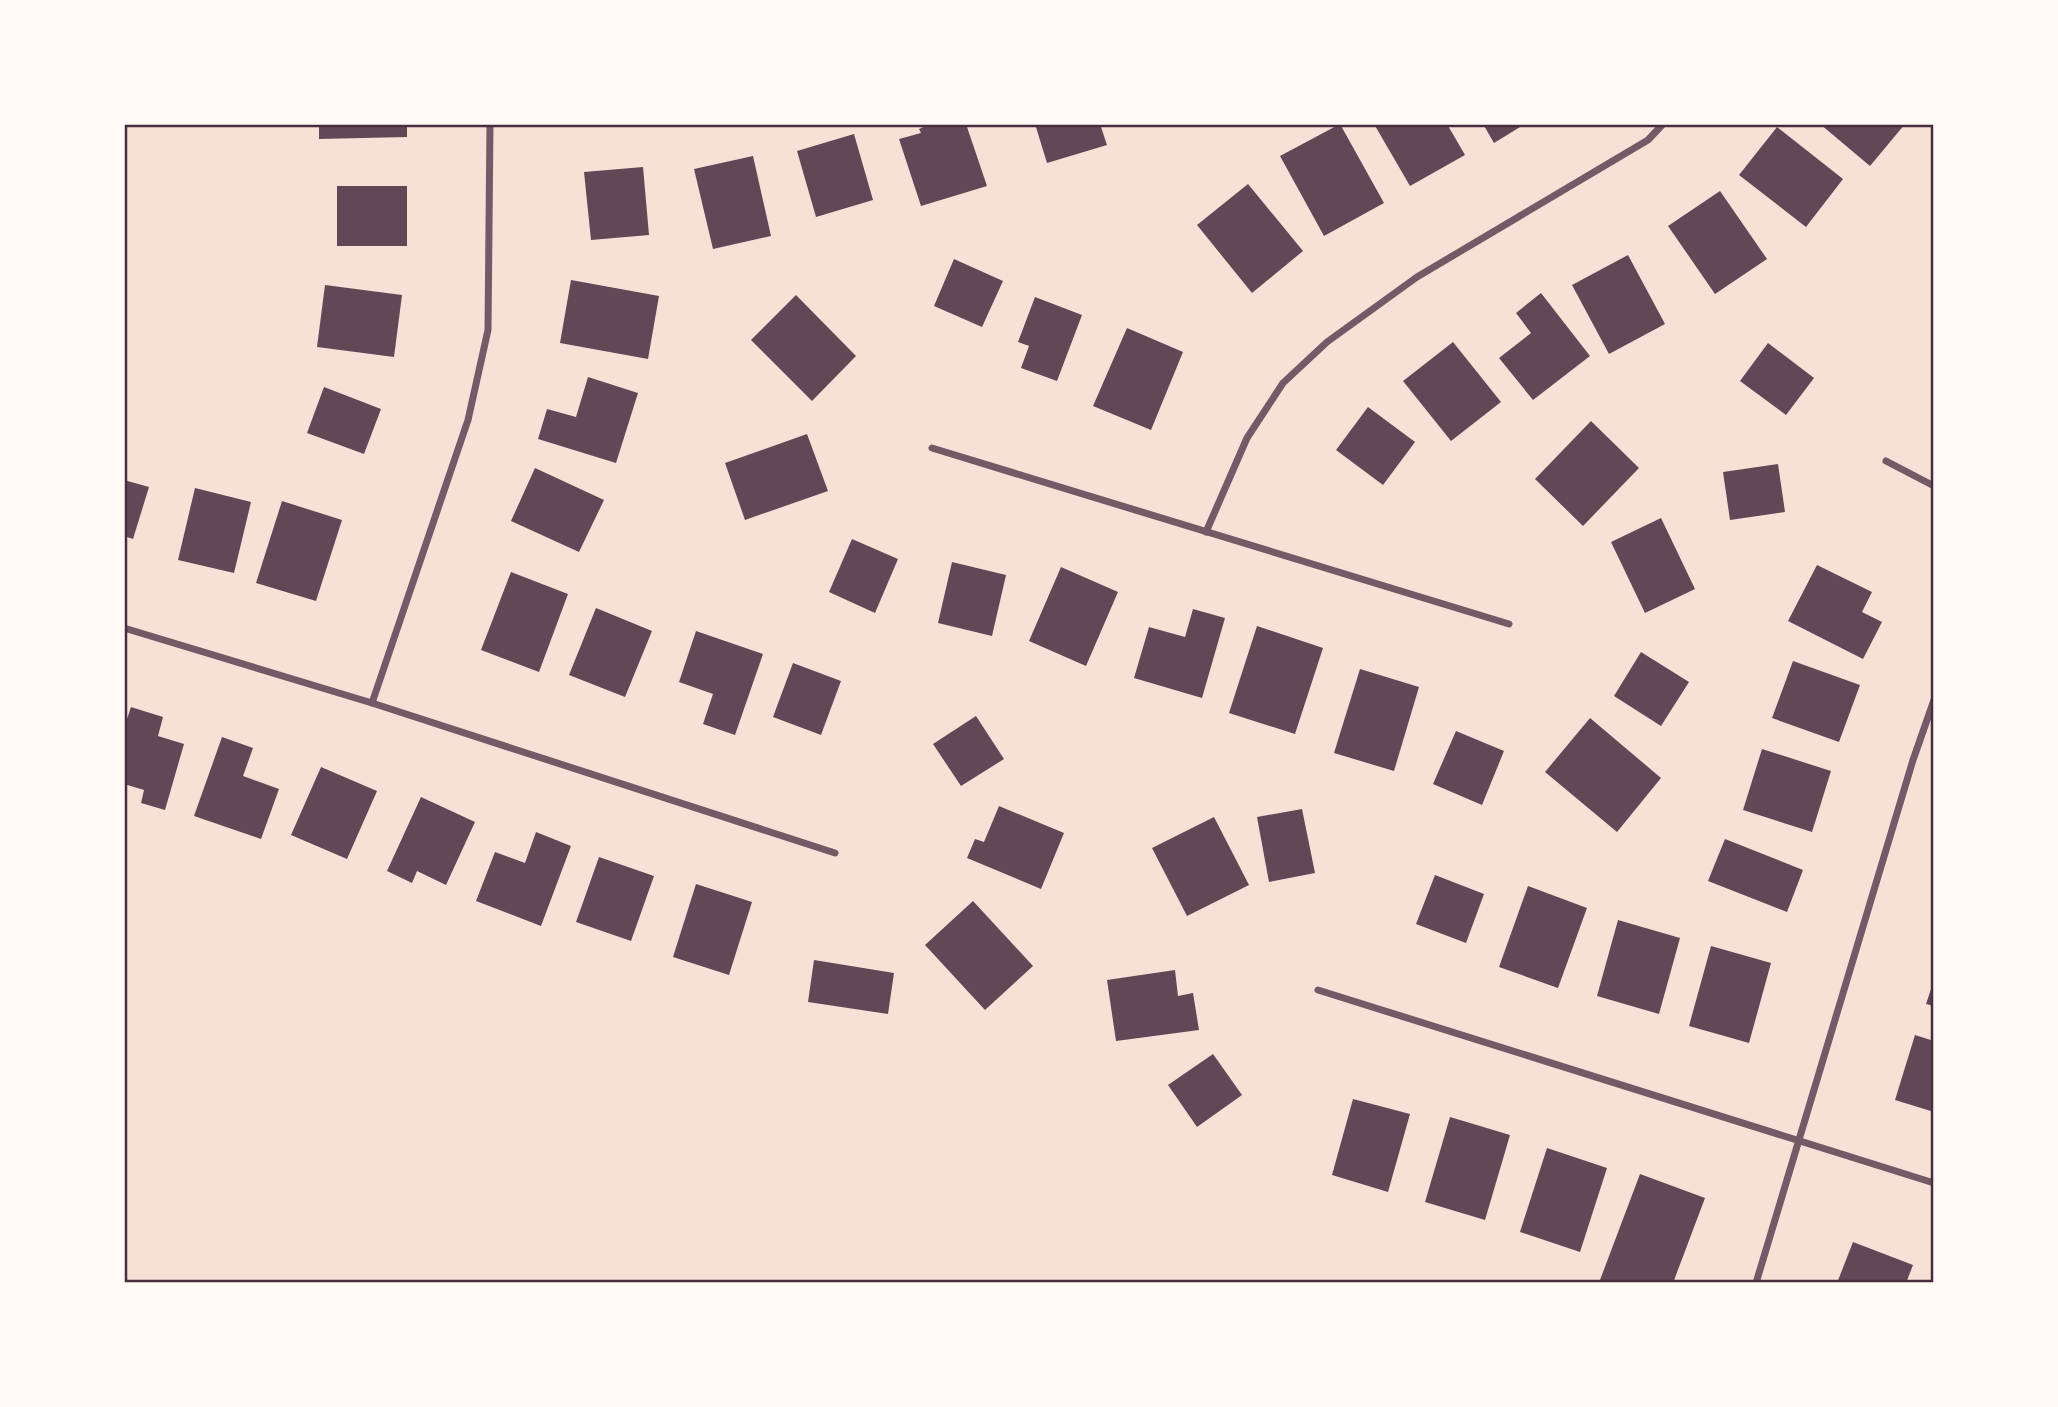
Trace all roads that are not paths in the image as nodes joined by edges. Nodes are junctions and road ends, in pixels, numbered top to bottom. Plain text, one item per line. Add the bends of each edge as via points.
1 (490, 124) edge
2 (1663, 124) edge
3 (932, 448) dead end
4 (1885, 461) dead end
5 (1934, 486) edge
6 (1206, 532) junction
7 (1509, 624) dead end
8 (124, 628) edge
9 (1934, 700) edge
10 (372, 703) junction
11 (835, 853) dead end
12 (1318, 989) dead end
13 (1797, 1140) junction
14 (1934, 1183) edge
15 (1756, 1283) edge

1 - 10 street via 488,330 468,420
2 - 6 street via 1648,140 1417,277 1327,342 1283,383 1247,438
3 - 6 street
4 - 5 street
6 - 7 street
8 - 10 street
9 - 13 street
10 - 11 street
12 - 13 street
13 - 14 street
13 - 15 street

